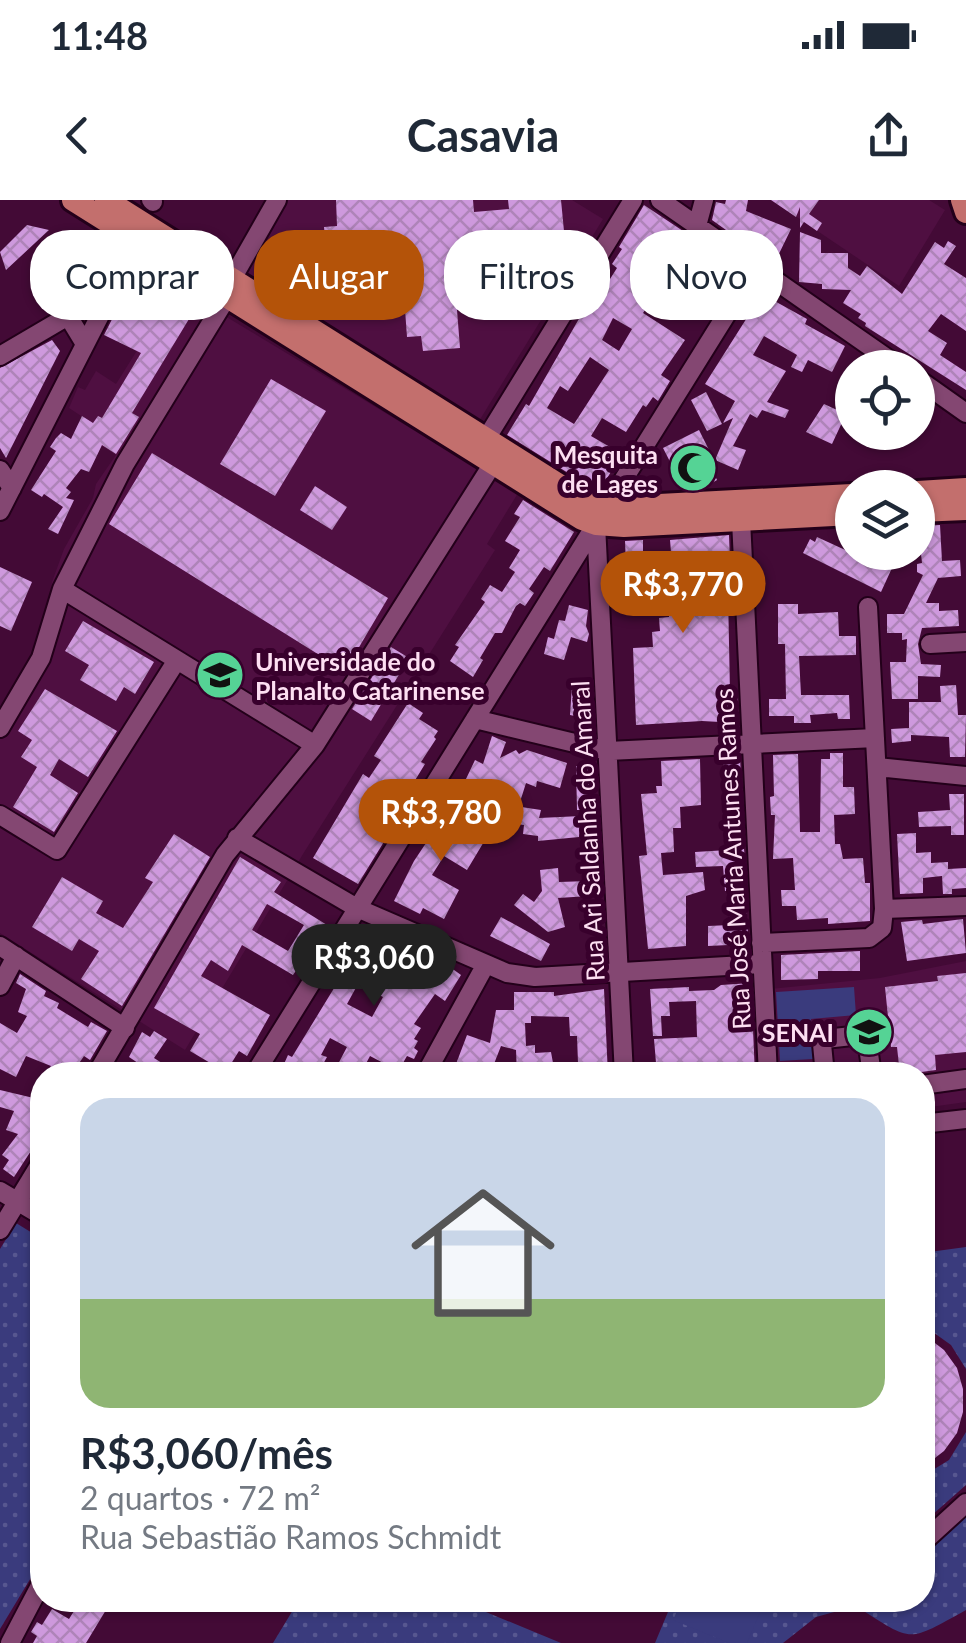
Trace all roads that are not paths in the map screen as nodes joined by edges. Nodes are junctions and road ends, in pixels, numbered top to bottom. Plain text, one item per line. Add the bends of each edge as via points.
1 (73, 200) edge
2 (106, 200) edge
3 (277, 200) edge
4 (633, 200) edge
5 (660, 200) edge
6 (704, 200) edge
7 (962, 200) edge
8 (966, 212) edge
9 (140, 218) edge
10 (698, 226) junction
11 (704, 230) edge
12 (234, 279) edge
13 (783, 286) edge
14 (234, 291) edge
15 (234, 291) edge
16 (61, 320) edge
17 (70, 320) edge
18 (210, 320) edge
19 (723, 320) edge
20 (85, 344) junction
21 (875, 350) edge
22 (0, 356) edge
23 (935, 391) edge
24 (966, 413) edge
25 (486, 440) junction
26 (492, 464) junction
27 (0, 470) edge
28 (12, 488) junction
29 (966, 489) edge
30 (935, 491) edge
31 (835, 496) edge
32 (966, 508) edge
33 (0, 510) edge
34 (935, 510) edge
35 (602, 515) junction
36 (835, 515) edge
37 (740, 520) junction
38 (62, 589) junction
39 (868, 606) dead end
40 (966, 642) edge
41 (930, 644) dead end
42 (177, 660) junction
43 (475, 719) junction
44 (0, 728) edge
45 (875, 738) junction
46 (752, 744) junction
47 (315, 745) junction
48 (608, 751) junction
49 (876, 767) junction
50 (966, 776) edge
51 (0, 815) edge
52 (237, 838) junction
53 (966, 906) edge
54 (356, 908) junction
55 (884, 909) junction
56 (761, 943) junction
57 (8, 951) edge
58 (486, 964) junction
59 (762, 964) junction
60 (619, 972) junction
61 (0, 986) edge
62 (125, 1028) junction
63 (104, 1062) edge
64 (262, 1062) edge
65 (432, 1062) edge
66 (623, 1062) edge
67 (767, 1062) edge
68 (824, 1062) edge
69 (870, 1062) edge
70 (966, 1080) edge
71 (935, 1084) edge
72 (966, 1118) edge
73 (935, 1122) edge
74 (30, 1181) edge
75 (0, 1191) edge
76 (18, 1201) junction
77 (30, 1208) edge
78 (0, 1230) edge
79 (966, 1503) edge
80 (935, 1530) edge
81 (30, 1605) edge
82 (10, 1643) edge

1 - 9 main road
2 - 9 main road
3 - 12 street
4 - 25 street
5 - 10 street
6 - 10 street
7 - 8 main road
9 - 20 street
10 - 11 street
13 - 21 street
14 - 25 main road
15 - 26 main road
16 - 22 street
17 - 20 street
18 - 38 street via 125,464
19 - 35 street
20 - 28 street
23 - 24 street
25 - 35 main road
26 - 35 main road via 570,514
26 - 47 street
27 - 28 street
28 - 33 street
29 - 30 main road
31 - 35 main road
32 - 34 main road
35 - 37 main road via 624,526
35 - 43 street
35 - 48 street, Rua Ari Saldanha do Amaral
36 - 37 main road
37 - 46 street, Rua José Maria Antunes Ramos
38 - 42 street
38 - 44 street via 41,658
39 - 45 street
40 - 41 street
42 - 47 street
42 - 51 street via 57,850
43 - 48 street
43 - 54 street
45 - 46 street
45 - 49 street
46 - 48 street
46 - 56 street, Rua José Maria Antunes Ramos
47 - 52 street
48 - 60 street, Rua Ari Saldanha do Amaral
49 - 50 street
49 - 55 street
52 - 54 street
52 - 62 street
53 - 55 street
54 - 58 street
54 - 64 street
55 - 56 street via 882,928 869,938
56 - 59 street, Rua José Maria Antunes Ramos
57 - 61 street
57 - 62 street
58 - 60 street via 521,976
58 - 65 street
59 - 60 street
59 - 67 street, Rua José Maria Antunes Ramos
60 - 66 street, Rua Ari Saldanha do Amaral
62 - 63 street
68 - 69 street via 825,1038 861,1035
70 - 71 street
72 - 73 street
74 - 76 street
75 - 76 street
76 - 77 street
76 - 78 street
79 - 80 street
81 - 82 street

